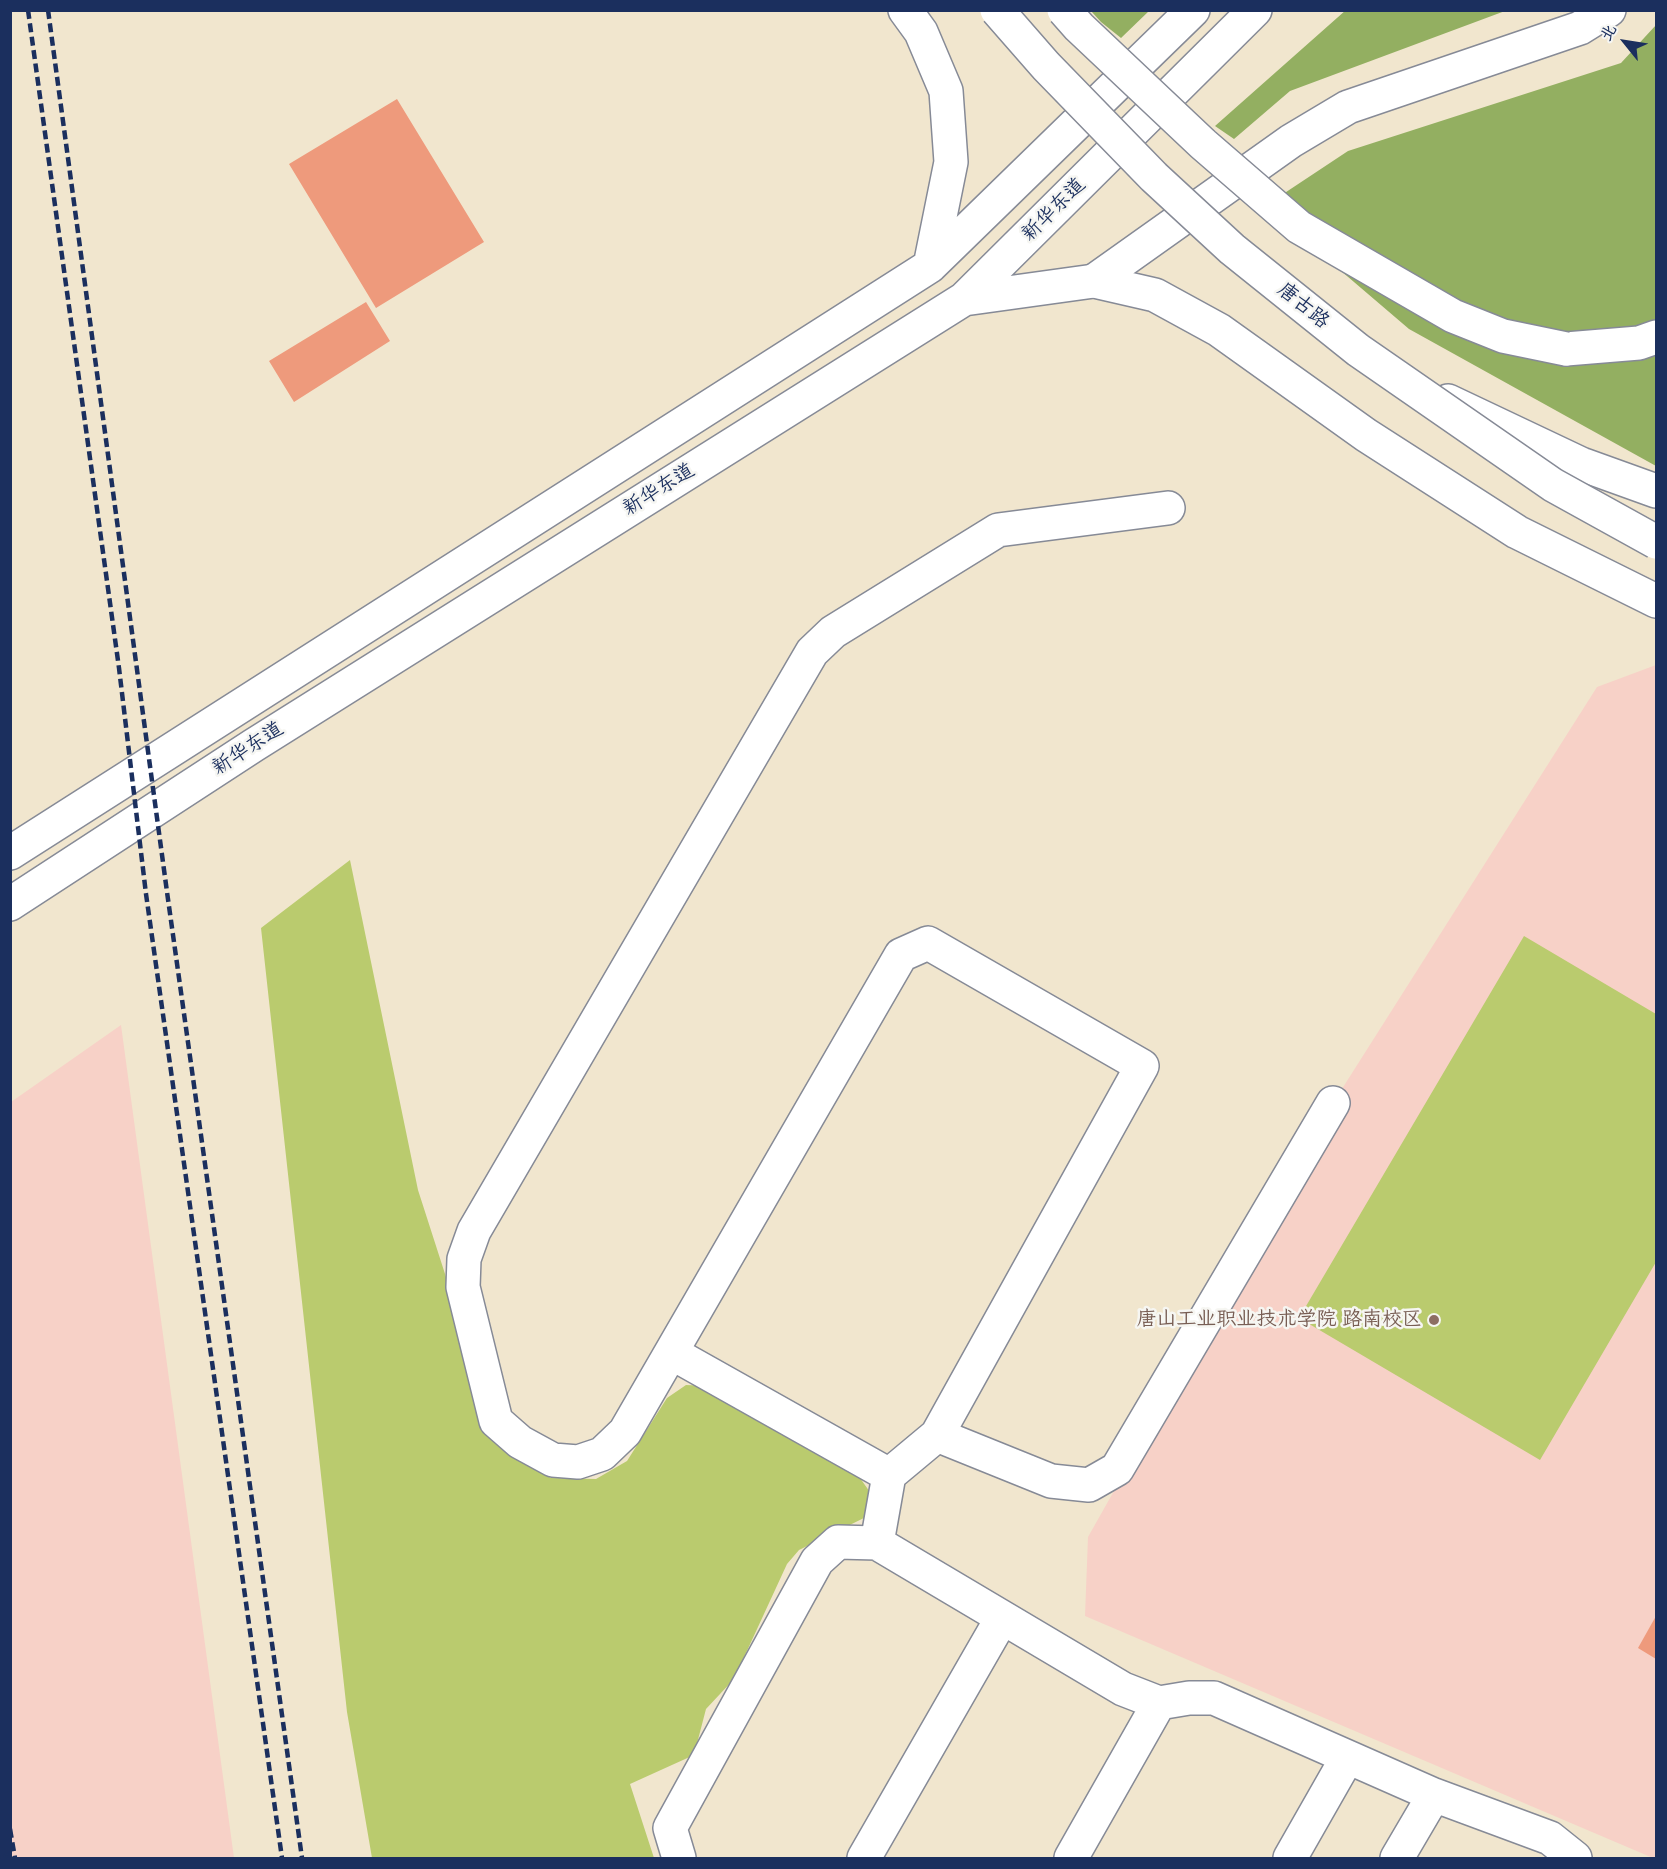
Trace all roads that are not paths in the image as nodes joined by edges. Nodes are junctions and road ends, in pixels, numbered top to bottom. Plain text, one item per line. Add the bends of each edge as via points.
1 (905, 10) edge
2 (998, 10) edge
3 (1064, 10) edge
4 (1193, 10) edge
5 (1275, 10) edge
6 (1610, 10) edge
7 (1246, 20) edge
8 (930, 266) junction
9 (1094, 281) junction
10 (964, 299) junction
11 (1656, 337) edge
12 (1387, 372) junction
13 (1656, 491) edge
14 (1168, 508) dead end
15 (1656, 542) edge
16 (1656, 601) edge
17 (10, 853) edge
18 (10, 904) edge
19 (1333, 1103) dead end
20 (672, 1353) junction
21 (937, 1435) junction
22 (888, 1475) junction
23 (877, 1543) junction
24 (1002, 1618) junction
25 (1159, 1703) junction
26 (1347, 1758) junction
27 (1434, 1795) junction
28 (679, 1858) edge
29 (864, 1858) edge
30 (1071, 1858) edge
31 (1290, 1858) edge
32 (1397, 1858) edge
33 (1575, 1858) edge

1 - 8 main road via 921,32 946,91 951,162
2 - 12 main road, 唐古路, bridge via 1046,66 1163,185 1232,249
3 - 11 main road, bridge via 1203,144 1299,227 1453,316 1503,336 1566,349 1639,343
4 - 8 main road, 新华东道, bridge
5 - 7 main road, 新华东道
6 - 9 main road via 1580,28 1348,107 1291,141
7 - 10 main road, 新华东道, bridge
8 - 17 main road, 新华东道
9 - 10 main road
9 - 16 main road via 1155,295 1219,330 1366,435 1518,532
10 - 18 main road, 新华东道 via 254,745
12 - 13 main road via 1581,464
12 - 15 main road, 唐古路, bridge via 1552,485
14 - 20 main road via 998,530 832,632 812,652 474,1231 464,1258 463,1287 496,1421 520,1442 553,1460 578,1462 602,1454 626,1432
19 - 21 main road via 1117,1468 1089,1485 1050,1481
20 - 21 main road via 901,956 928,943 1142,1066
20 - 22 main road
21 - 22 main road
22 - 23 main road
23 - 24 main road
23 - 28 main road via 838,1542 817,1561 670,1828
24 - 25 main road via 1122,1689
24 - 29 main road
25 - 26 main road via 1214,1698
25 - 30 main road
26 - 27 main road
26 - 31 main road
27 - 32 main road
27 - 33 main road via 1550,1838

